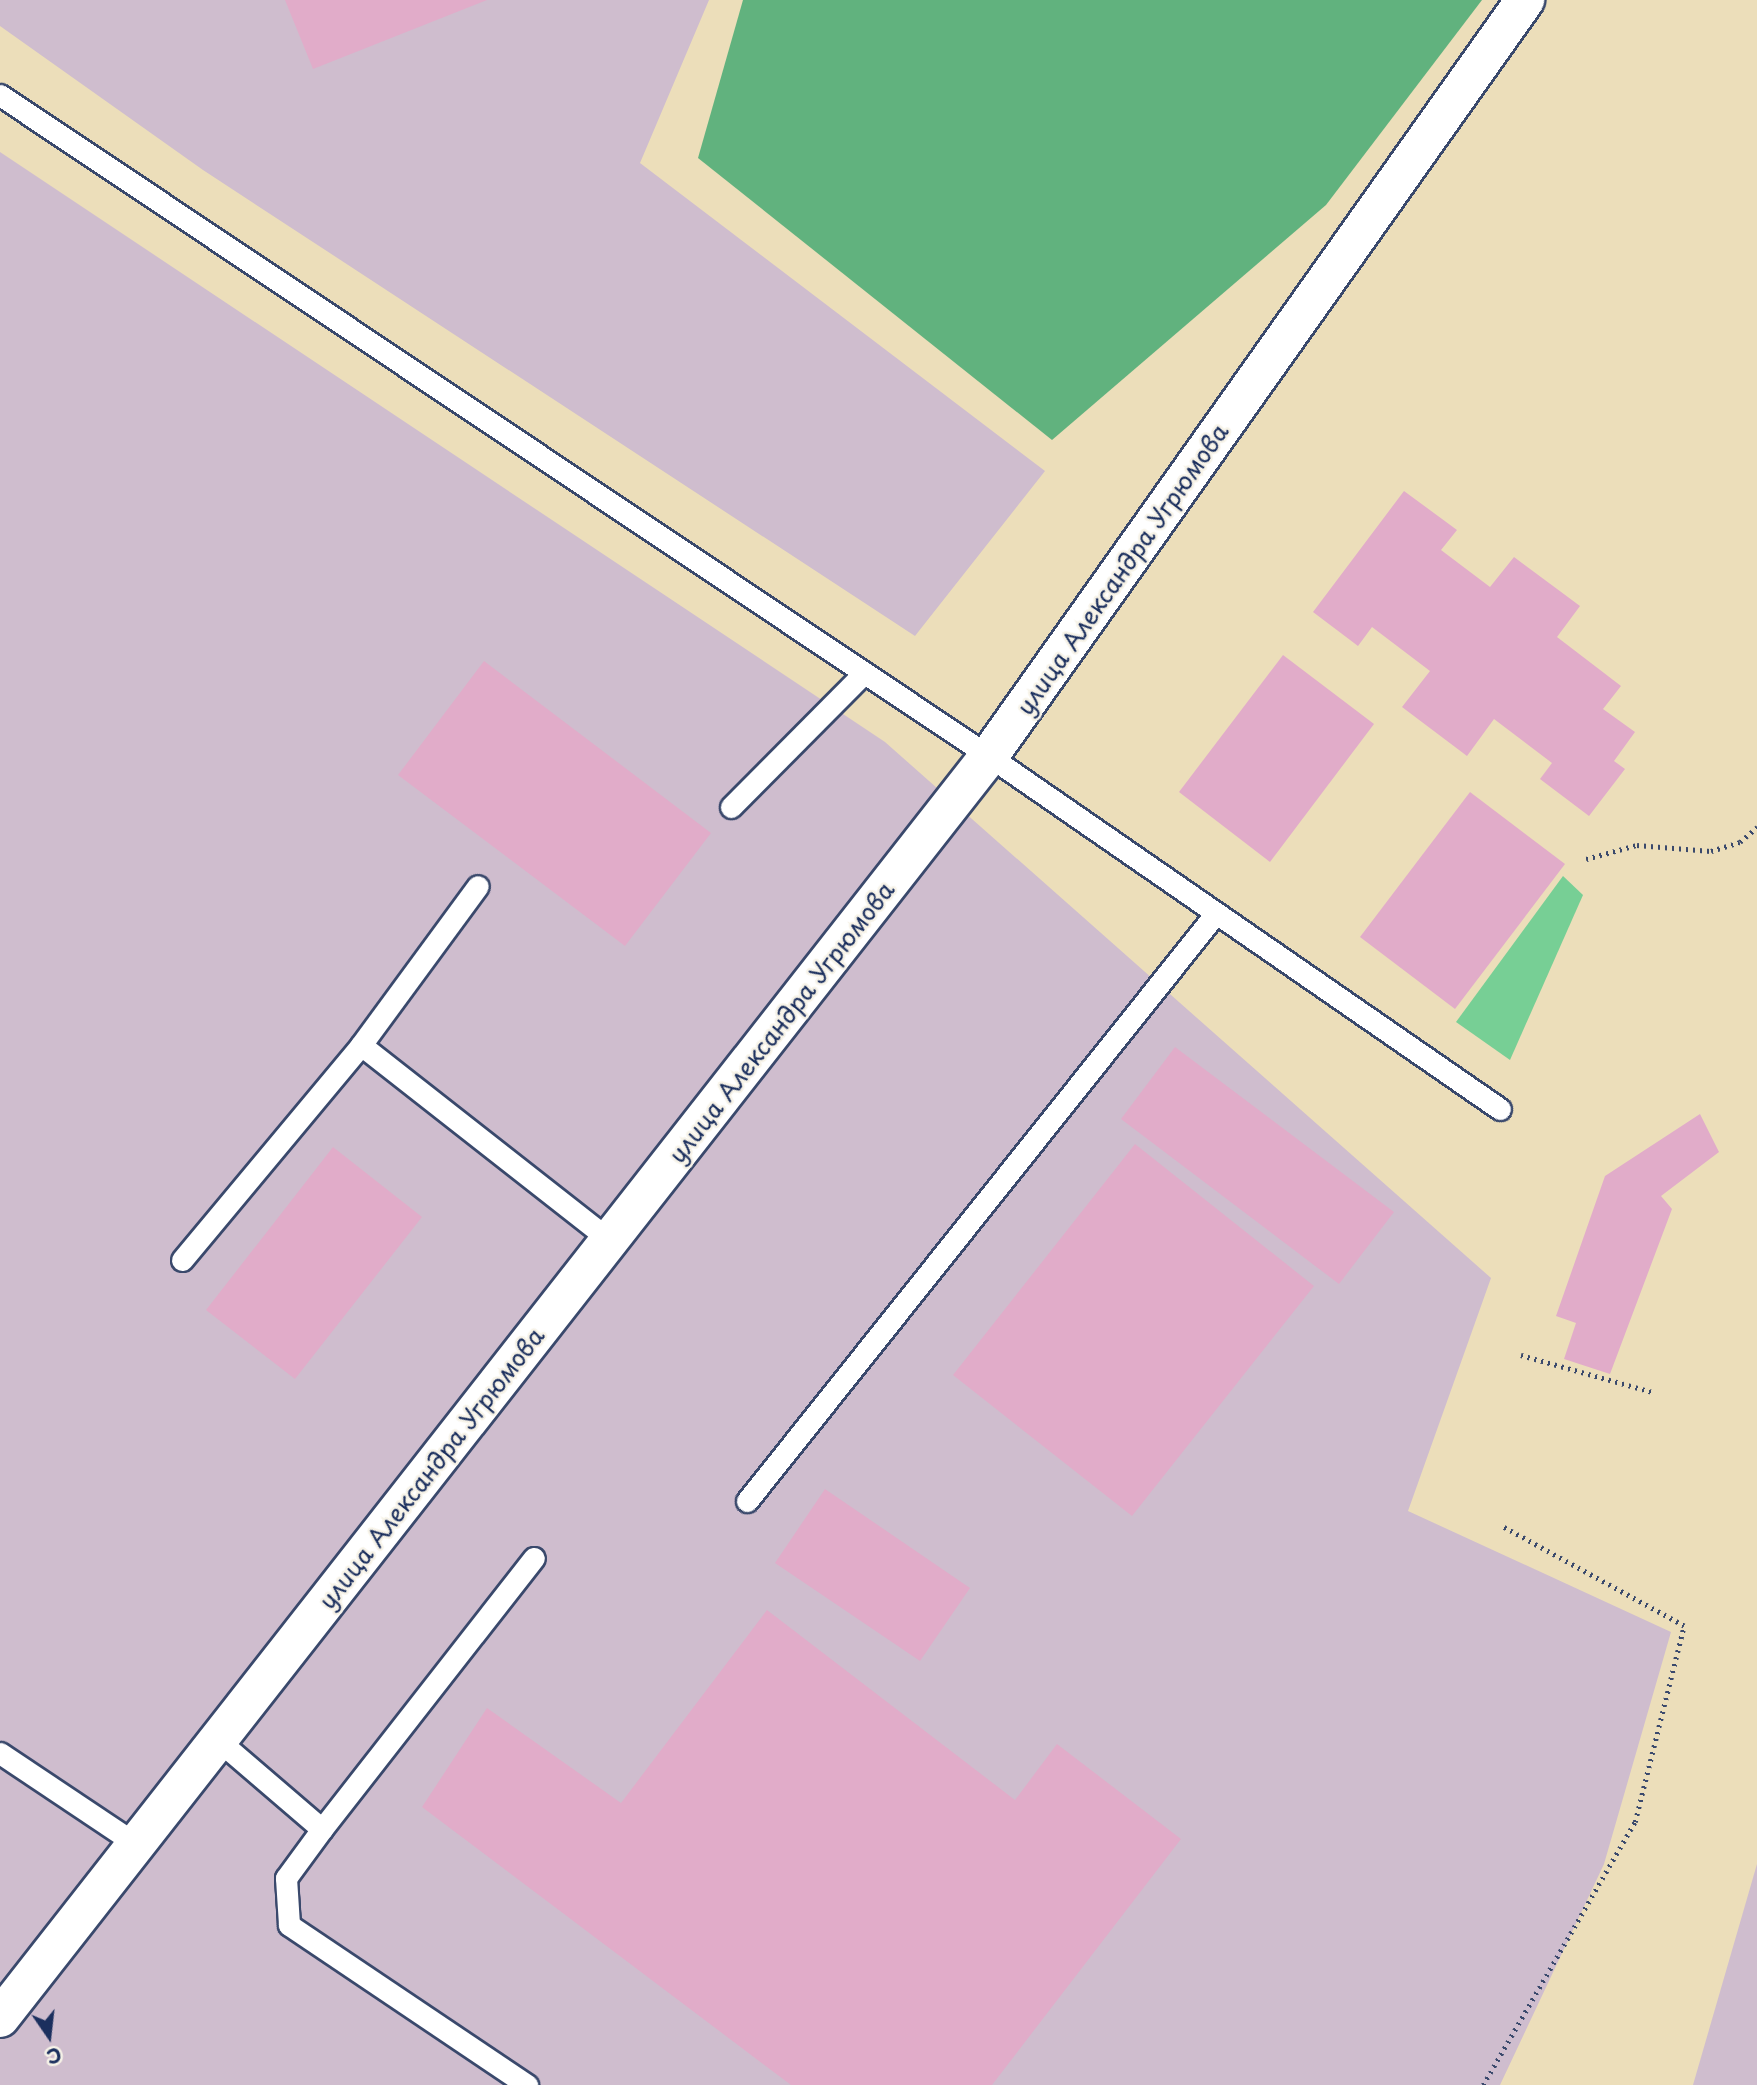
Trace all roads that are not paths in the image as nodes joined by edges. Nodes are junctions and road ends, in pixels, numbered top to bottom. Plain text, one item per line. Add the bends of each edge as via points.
1 (1525, 0) edge
2 (0, 95) edge
3 (864, 673) junction
4 (989, 756) junction
5 (731, 807) dead end
6 (478, 886) dead end
7 (1216, 913) junction
8 (361, 1045) junction
9 (1500, 1110) dead end
10 (610, 1240) junction
11 (183, 1260) dead end
12 (747, 1501) dead end
13 (534, 1558) dead end
14 (218, 1740) junction
15 (0, 1753) edge
16 (322, 1829) junction
17 (136, 1844) junction
18 (0, 2018) edge
19 (527, 2085) edge

1 - 4 street, улица Александра Угрюмова
2 - 3 lane
3 - 4 lane
3 - 5 lane
4 - 7 lane
4 - 10 street, улица Александра Угрюмова
6 - 8 lane
7 - 9 lane
7 - 12 lane
8 - 10 lane
8 - 11 lane
10 - 14 street, улица Александра Угрюмова
13 - 16 lane
14 - 16 lane
14 - 17 street, улица Александра Угрюмова
15 - 17 lane
16 - 19 lane via 286,1878 289,1925
17 - 18 street, улица Александра Угрюмова

